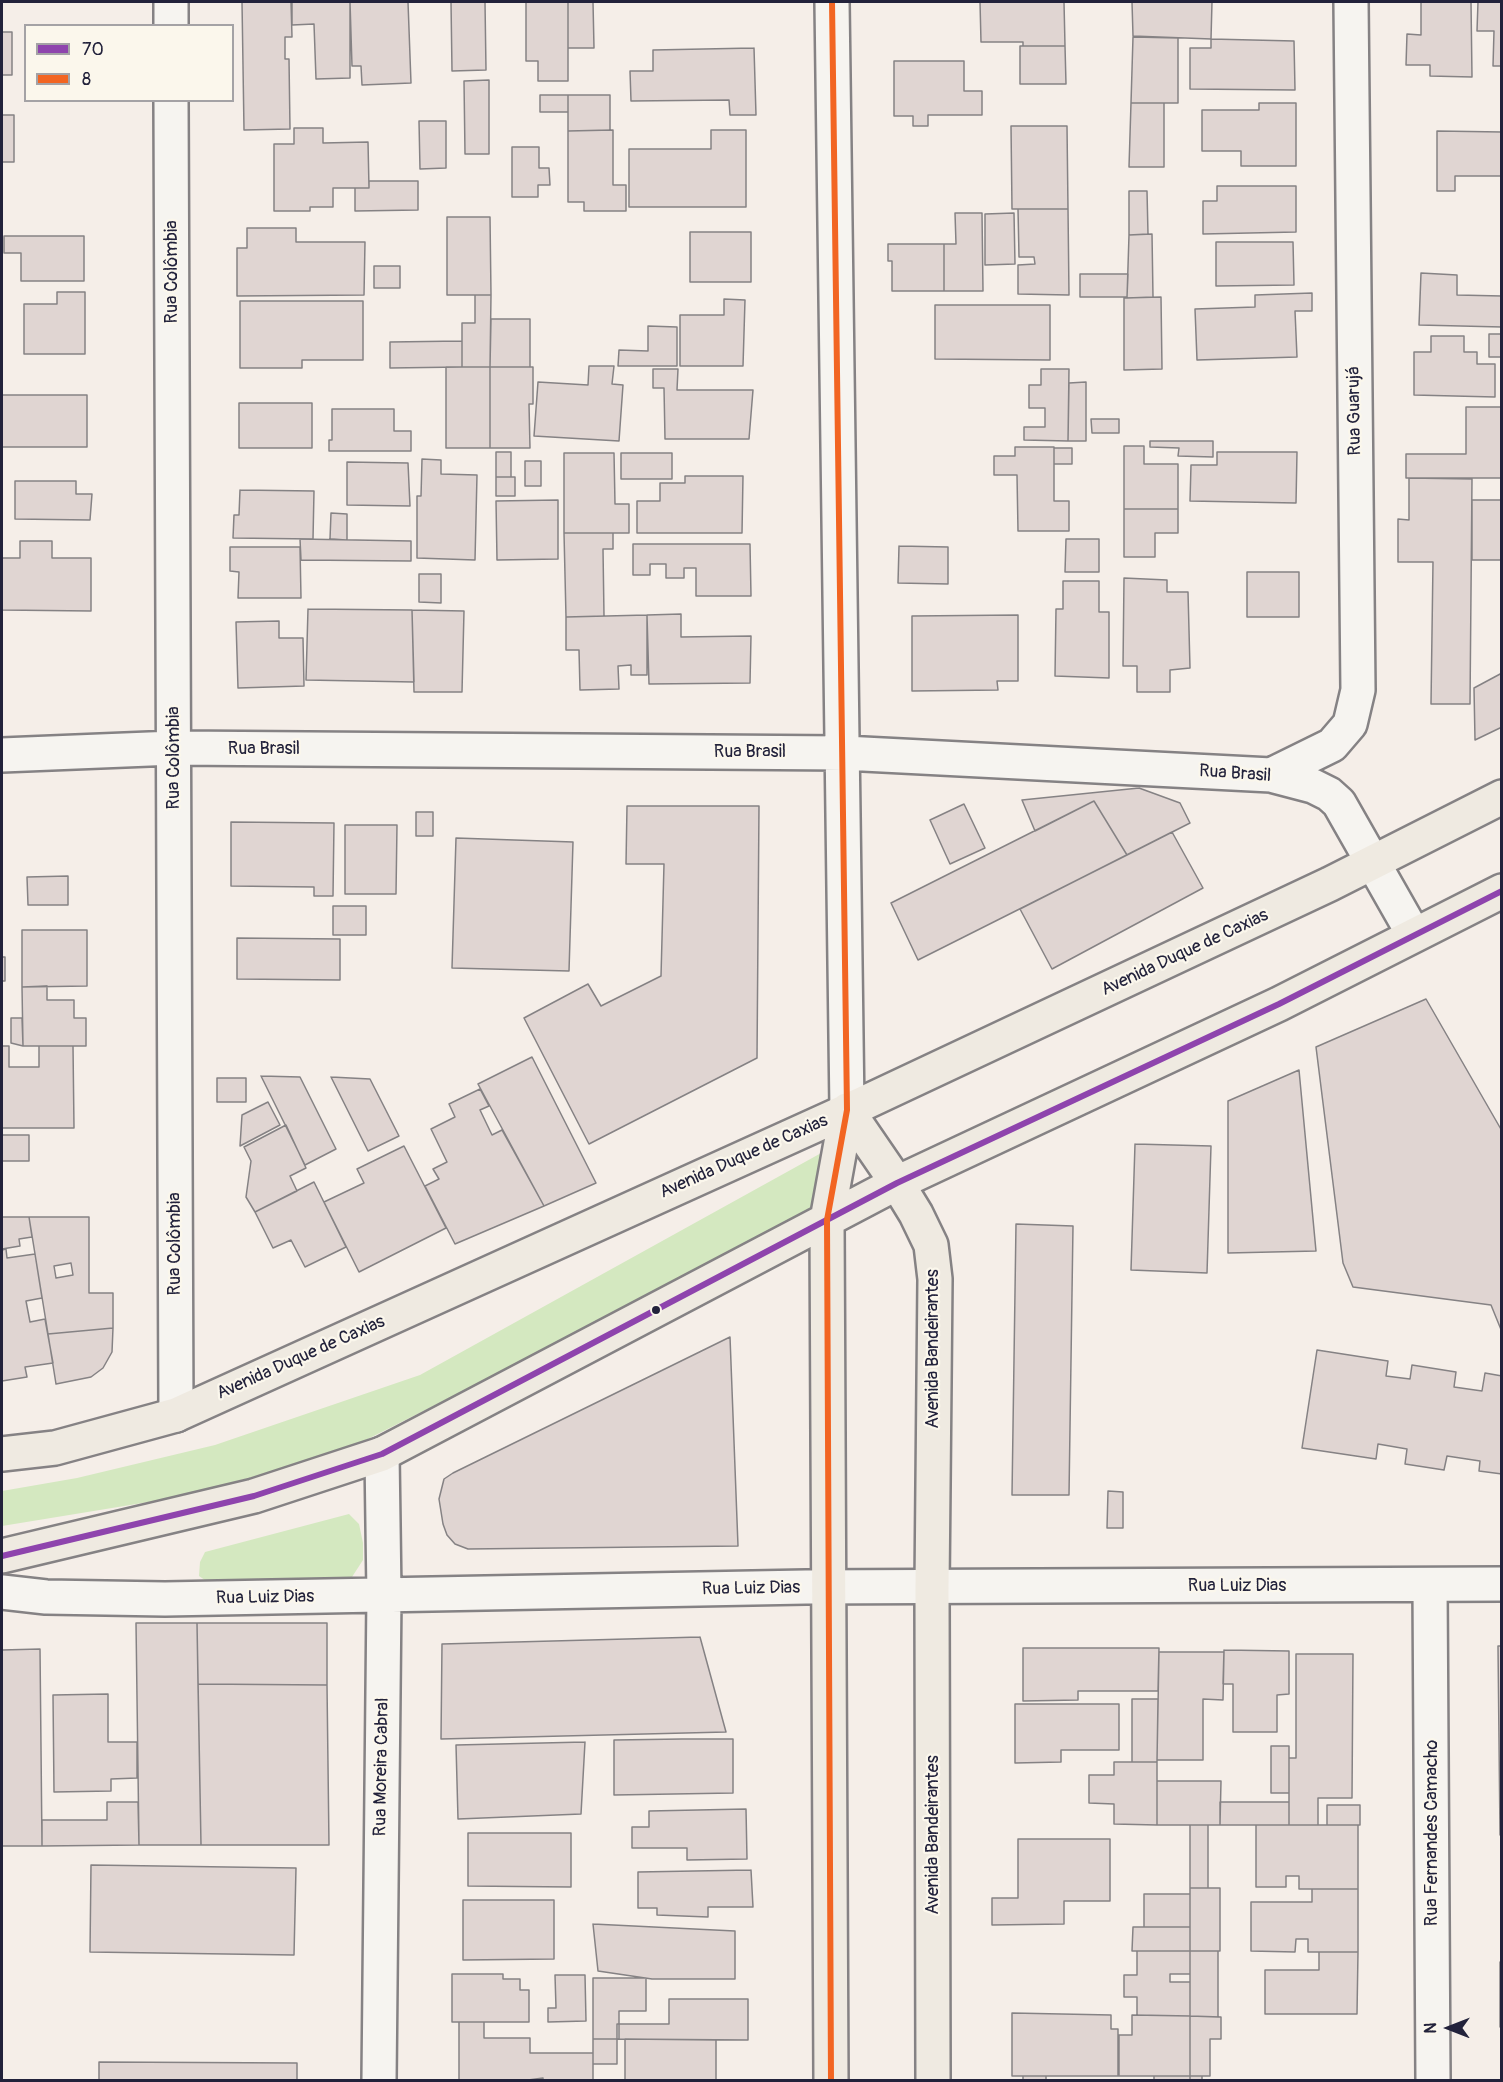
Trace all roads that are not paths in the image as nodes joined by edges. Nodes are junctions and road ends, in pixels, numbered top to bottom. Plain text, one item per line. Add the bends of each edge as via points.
1 (171, 2) edge
2 (832, 2) edge
3 (1351, 2) edge
4 (171, 24) edge
5 (171, 102) edge
6 (174, 748) junction
7 (844, 753) junction
8 (2, 754) edge
9 (1272, 775) junction
10 (1502, 797) edge
11 (1372, 863) junction
12 (1502, 891) edge
13 (1414, 936) junction
14 (848, 1110) junction
15 (897, 1183) junction
16 (827, 1220) junction
17 (176, 1414) junction
18 (2, 1454) edge
19 (382, 1454) junction
20 (2, 1556) edge
21 (1502, 1584) edge
22 (1430, 1585) junction
23 (828, 1587) junction
24 (932, 1587) junction
25 (2, 1592) edge
26 (384, 1595) junction
27 (379, 2080) edge
28 (831, 2080) edge
29 (933, 2080) edge
30 (1434, 2080) edge

1 - 4 street
2 - 7 street
3 - 9 street, Rua Guarujá via 1358,690 1350,724 1332,745
5 - 6 street, Rua Colômbia
6 - 7 street, Rua Brasil
6 - 8 street, Rua Brasil
6 - 17 street, Rua Colômbia
7 - 9 street, Rua Brasil
7 - 14 street
9 - 11 street, Rua Brasil via 1313,786 1339,803
10 - 11 main road, Avenida Duque de Caxias
11 - 13 street, Rua Brasil
11 - 14 main road, Avenida Duque de Caxias
12 - 13 main road
13 - 15 main road via 1279,1004
14 - 15 main road, Avenida Bandeirantes
14 - 16 main road
14 - 17 main road, Avenida Duque de Caxias
15 - 16 main road
15 - 24 main road, Avenida Bandeirantes via 931,1245 935,1279
16 - 19 main road
16 - 23 main road
17 - 18 main road, Avenida Duque de Caxias via 55,1448
19 - 20 main road via 254,1496
19 - 26 street, Rua Moreira Cabral
21 - 22 street, Rua Luiz Dias
22 - 24 street, Rua Luiz Dias
22 - 30 street, Rua Fernandes Camacho
23 - 24 street, Rua Luiz Dias
23 - 26 street, Rua Luiz Dias
23 - 28 main road
24 - 29 main road, Avenida Bandeirantes
25 - 26 street, Rua Luiz Dias via 46,1597 165,1599
26 - 27 street, Rua Moreira Cabral

